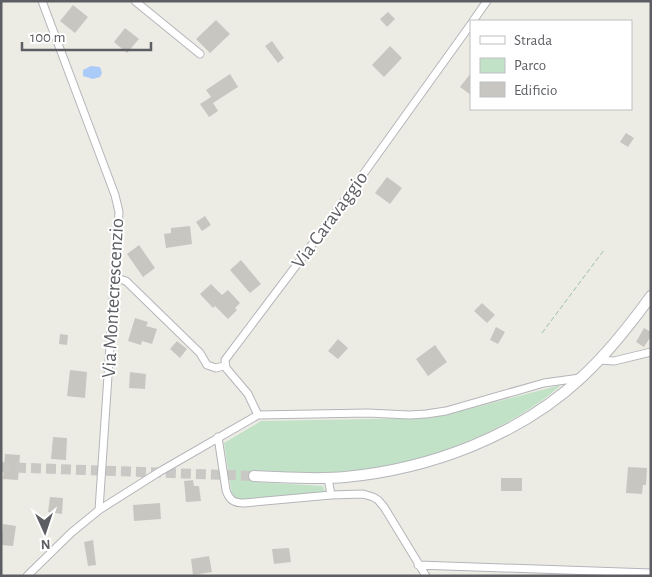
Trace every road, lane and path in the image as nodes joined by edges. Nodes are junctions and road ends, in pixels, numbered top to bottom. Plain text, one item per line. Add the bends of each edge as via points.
1 (42, 1) edge
2 (135, 1) edge
3 (487, 1) edge
4 (474, 20) edge
5 (470, 26) edge
6 (200, 54) dead end
7 (604, 250) dead end
8 (116, 278) junction
9 (651, 296) edge
10 (542, 333) dead end
11 (651, 352) edge
12 (599, 360) junction
13 (224, 366) junction
14 (582, 378) junction
15 (258, 415) junction
16 (218, 437) junction
17 (254, 476) tunnel mouth
18 (328, 478) junction
19 (332, 494) junction
20 (99, 510) junction
21 (418, 565) junction
22 (651, 573) edge
23 (27, 576) edge
24 (426, 576) edge

1 - 8 street, Via Montecrescenzio via 117,200 120,220
2 - 6 street
3 - 4 street, Via Caravaggio
5 - 13 street, Via Caravaggio via 226,358
7 - 10 path
8 - 13 street via 126,281 200,353 207,366
8 - 20 street, Via Montecrescenzio
9 - 12 main road
11 - 12 street via 614,361
12 - 14 main road
13 - 15 street via 248,394
14 - 15 street via 534,386 426,414
14 - 18 main road via 535,414 467,447 392,470
15 - 16 street
16 - 19 street via 226,490 233,501 244,503
16 - 20 street
17 - 18 main road
18 - 19 street
19 - 21 street via 363,494 378,500
20 - 23 street
21 - 22 street
21 - 24 street

